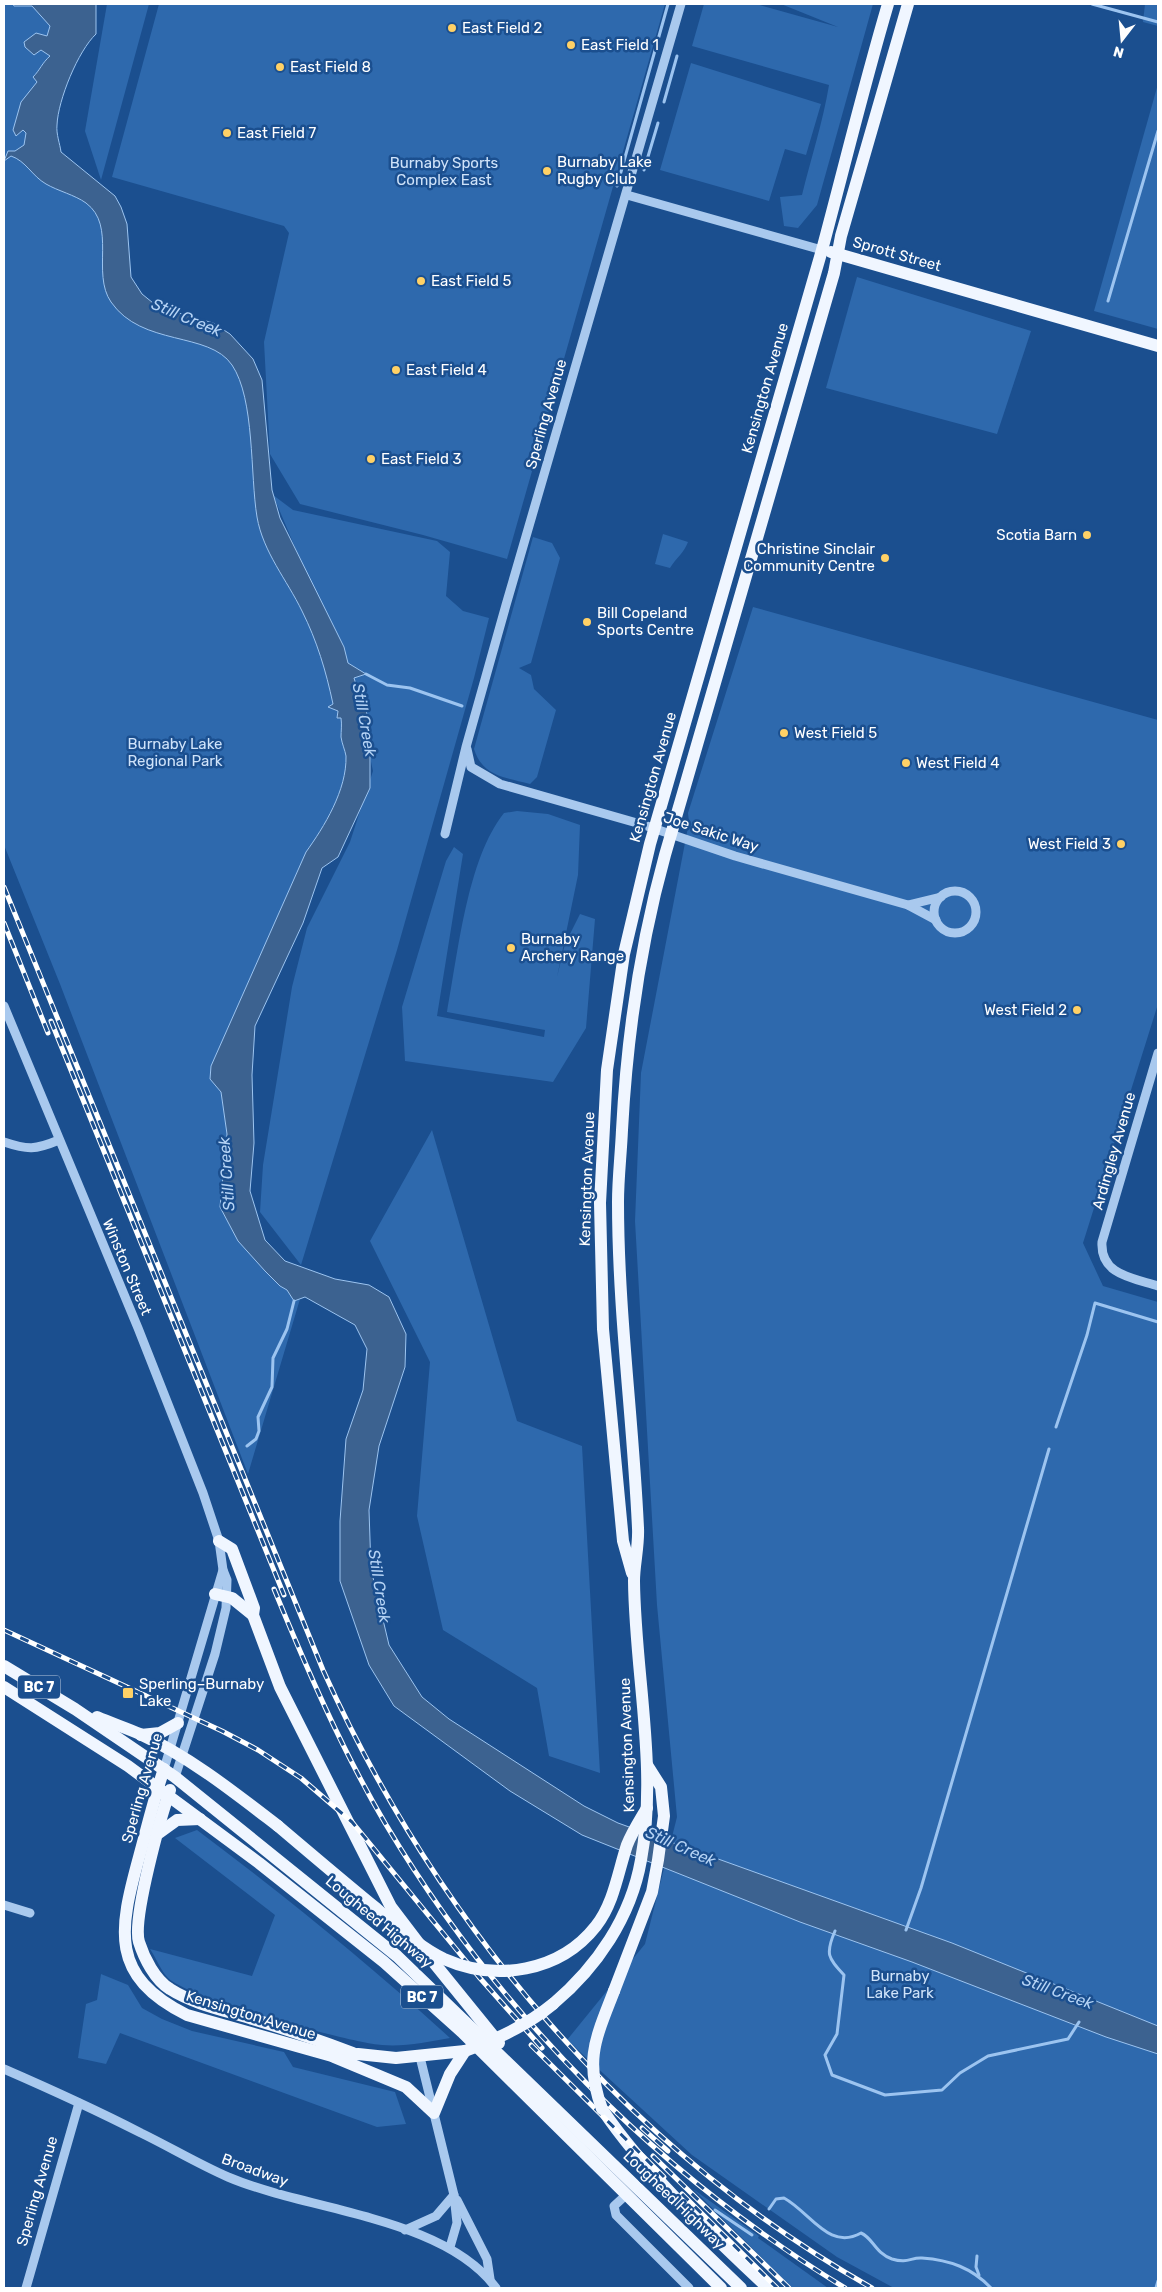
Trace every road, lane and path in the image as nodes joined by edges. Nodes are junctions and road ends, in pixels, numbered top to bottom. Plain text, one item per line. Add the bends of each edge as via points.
1 (681, 4) edge
2 (888, 4) edge
3 (908, 4) edge
4 (627, 194) junction
5 (822, 250) junction
6 (838, 254) junction
7 (1158, 346) edge
8 (466, 747) junction
9 (655, 828) junction
10 (671, 833) junction
11 (445, 834) dead end
12 (941, 896) junction
13 (908, 905) junction
14 (936, 920) junction
15 (4, 1006) edge
16 (1158, 1053) edge
17 (59, 1140) junction
18 (4, 1142) edge
19 (1158, 1286) edge
20 (219, 1541) junction
21 (634, 1580) junction
22 (221, 1595) junction
23 (253, 1615) junction
24 (4, 1666) edge
25 (4, 1687) edge
26 (75, 1709) junction
27 (178, 1723) junction
28 (141, 1734) junction
29 (169, 1751) junction
30 (182, 1759) junction
31 (647, 1765) junction
32 (164, 1769) junction
33 (175, 1777) junction
34 (158, 1788) junction
35 (168, 1796) junction
36 (647, 1808) junction
37 (200, 1819) junction
38 (159, 1833) junction
39 (4, 1905) edge
40 (30, 1913) dead end
41 (143, 1951) joint
42 (128, 1959) joint
43 (358, 2054) junction
44 (460, 2054) junction
45 (332, 2056) junction
46 (420, 2057) junction
47 (4, 2069) edge
48 (527, 2079) junction
49 (79, 2103) junction
50 (434, 2113) junction
51 (454, 2195) junction
52 (626, 2195) junction
53 (405, 2230) junction
54 (450, 2247) junction
55 (493, 2284) edge
56 (26, 2288) edge
57 (689, 2288) edge
58 (721, 2288) edge
59 (741, 2288) edge
60 (768, 2288) edge

1 - 4 street, Sperling Avenue
2 - 5 main road, Kensington Avenue
3 - 6 main road, Kensington Avenue
4 - 5 street, Sprott Street
4 - 8 street, Sperling Avenue
5 - 6 main road, Sprott Street
5 - 9 main road, Kensington Avenue
6 - 7 main road, Sprott Street
6 - 10 main road, Kensington Avenue
8 - 9 street, Joe Sakic Way via 471,767 500,784
8 - 11 street, Sperling Avenue
9 - 10 street, Joe Sakic Way
9 - 21 main road, Kensington Avenue via 624,954 607,1070 600,1203 603,1329 623,1541
10 - 13 street, Joe Sakic Way via 735,856
10 - 21 main road, Kensington Avenue via 653,897 639,967 624,1091 618,1201 638,1532
12 - 13 street, Joe Sakic Way
12 - 14 street via 935,907
12 - 14 street, Joe Sakic Way via 952,891 965,894 974,904 975,917 968,928 955,933 942,929
13 - 14 street, Joe Sakic Way
15 - 17 street, Winston Street
16 - 19 street, Ardingley Avenue via 1102,1242 1102,1257 1111,1268
17 - 18 street via 26,1149
17 - 20 street, Winston Street via 138,1328
20 - 22 street, Sperling Avenue via 227,1580
20 - 23 main road via 232,1549 254,1608
21 - 31 main road, Kensington Avenue
22 - 23 main road via 239,1603
22 - 27 street, Sperling Avenue
22 - 30 street, Sperling Avenue via 226,1608
23 - 48 main road via 280,1687 392,1907
24 - 26 main road, Lougheed Highway / BC 7
25 - 34 main road, Lougheed Highway / BC 7
26 - 28 main road
26 - 32 main road, Lougheed Highway / BC 7
27 - 28 main road via 160,1733
27 - 29 street, Sperling Avenue
28 - 29 main road
29 - 30 main road
29 - 32 street, Sperling Avenue
30 - 33 street, Sperling Avenue
30 - 36 main road, bridge via 232,1790 419,1944 455,1963 478,1969 513,1971 542,1965 584,1938 606,1910 628,1843
31 - 36 main road, Kensington Avenue
31 - 60 main road, bridge via 662,1787 664,1816 658,1860 652,1892 593,2051 593,2080 602,2109 642,2160
32 - 33 main road, Lougheed Highway / BC 7
32 - 34 main road, Sperling Avenue
33 - 35 main road, Sperling Avenue
33 - 48 main road, Lougheed Highway / BC 7 via 397,1956
34 - 35 main road, Lougheed Highway / BC 7
34 - 42 main road, Sperling Avenue via 124,1916 124,1944
35 - 37 main road, Lougheed Highway / BC 7
35 - 38 main road, Sperling Avenue
36 - 44 main road, Kensington Avenue, bridge via 641,1864 632,1894 614,1934 589,1969 568,1992 536,2018
37 - 38 main road via 177,1820
37 - 52 main road, Lougheed Highway / BC 7 via 384,1962 462,2032
38 - 41 main road, Sperling Avenue via 139,1916 138,1941
39 - 40 street
41 - 43 main road, Kensington Avenue via 156,1977 170,1989 197,2002
42 - 45 main road, Kensington Avenue via 150,1991 165,2004 187,2015
43 - 45 main road, Kensington Avenue
43 - 46 main road, Kensington Avenue
44 - 46 main road, Kensington Avenue
44 - 50 main road
45 - 50 main road via 406,2087
46 - 50 street
47 - 49 street, Broadway
48 - 59 main road, Lougheed Highway / BC 7
49 - 53 street, Broadway via 249,2186
49 - 56 street, Sperling Avenue
50 - 51 street
51 - 53 street via 436,2216
51 - 54 street via 457,2223
51 - 55 street via 487,2259
52 - 57 street via 614,2206 616,2216
52 - 58 main road, Lougheed Highway / BC 7
53 - 54 street, Broadway
54 - 55 street, Broadway via 472,2262

